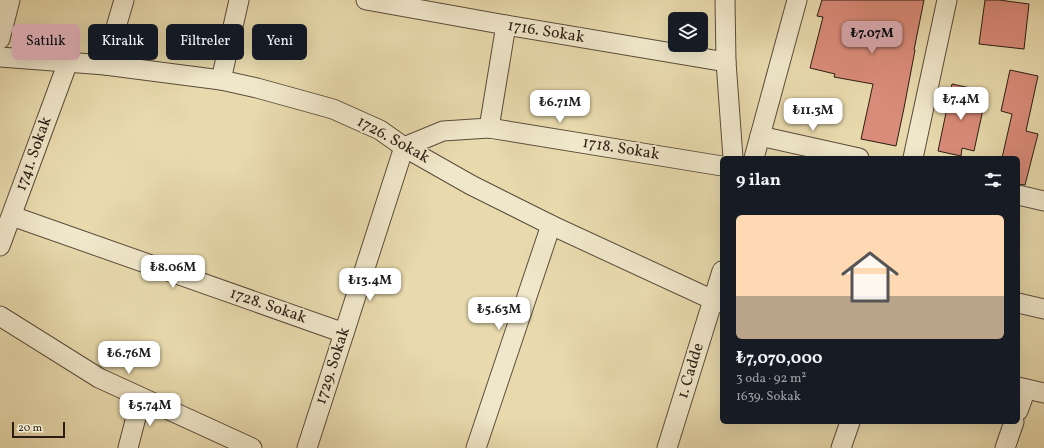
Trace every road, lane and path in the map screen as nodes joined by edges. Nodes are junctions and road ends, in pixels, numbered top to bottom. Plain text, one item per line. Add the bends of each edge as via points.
1 (10, 0) edge
2 (124, 0) edge
3 (239, 0) edge
4 (366, 0) edge
5 (725, 0) edge
6 (797, 0) edge
7 (947, 0) edge
8 (506, 25) junction
9 (0, 39) edge
10 (0, 57) edge
11 (68, 62) junction
12 (726, 62) junction
13 (105, 65) junction
14 (221, 80) junction
15 (489, 128) junction
16 (760, 136) junction
17 (404, 147) junction
18 (733, 156) edge
19 (755, 156) edge
20 (850, 156) edge
21 (913, 156) edge
22 (720, 166) edge
23 (1020, 195) edge
24 (1044, 201) edge
25 (12, 216) junction
26 (551, 225) junction
27 (0, 246) edge
28 (720, 283) edge
29 (717, 301) edge
30 (1020, 304) edge
31 (1044, 310) edge
32 (0, 316) edge
33 (344, 333) junction
34 (1022, 388) edge
35 (1044, 393) edge
36 (141, 398) junction
37 (1020, 400) edge
38 (849, 424) edge
39 (1013, 424) edge
40 (128, 448) edge
41 (252, 448) edge
42 (307, 448) edge
43 (476, 448) edge
44 (667, 448) edge
45 (841, 448) edge
46 (1005, 448) edge

1 - 9 street
2 - 13 street
3 - 14 street
4 - 8 street, 1716. Sokak
5 - 12 street
6 - 16 street
7 - 21 street
8 - 12 street, 1716. Sokak
8 - 15 street
10 - 11 street, 1726. Sokak
11 - 13 street, 1726. Sokak
11 - 25 street, 1741. Sokak
12 - 18 street
13 - 14 street, 1726. Sokak
14 - 17 street, 1726. Sokak via 333,109 380,130
15 - 17 street, 1718. Sokak via 443,131
15 - 22 street, 1718. Sokak
16 - 19 street
16 - 20 street
17 - 26 street, 1726. Sokak via 471,185
17 - 33 street, 1729. Sokak
23 - 24 street
25 - 27 street, 1741. Sokak
25 - 33 street, 1728. Sokak
26 - 29 street, 1726. Sokak
26 - 43 street
28 - 29 street, 1. Cadde
29 - 44 street, 1. Cadde
30 - 31 street
32 - 36 street via 99,378
33 - 42 street, 1729. Sokak
34 - 35 street
34 - 37 street
36 - 40 street
36 - 41 street
38 - 45 street
39 - 46 street

